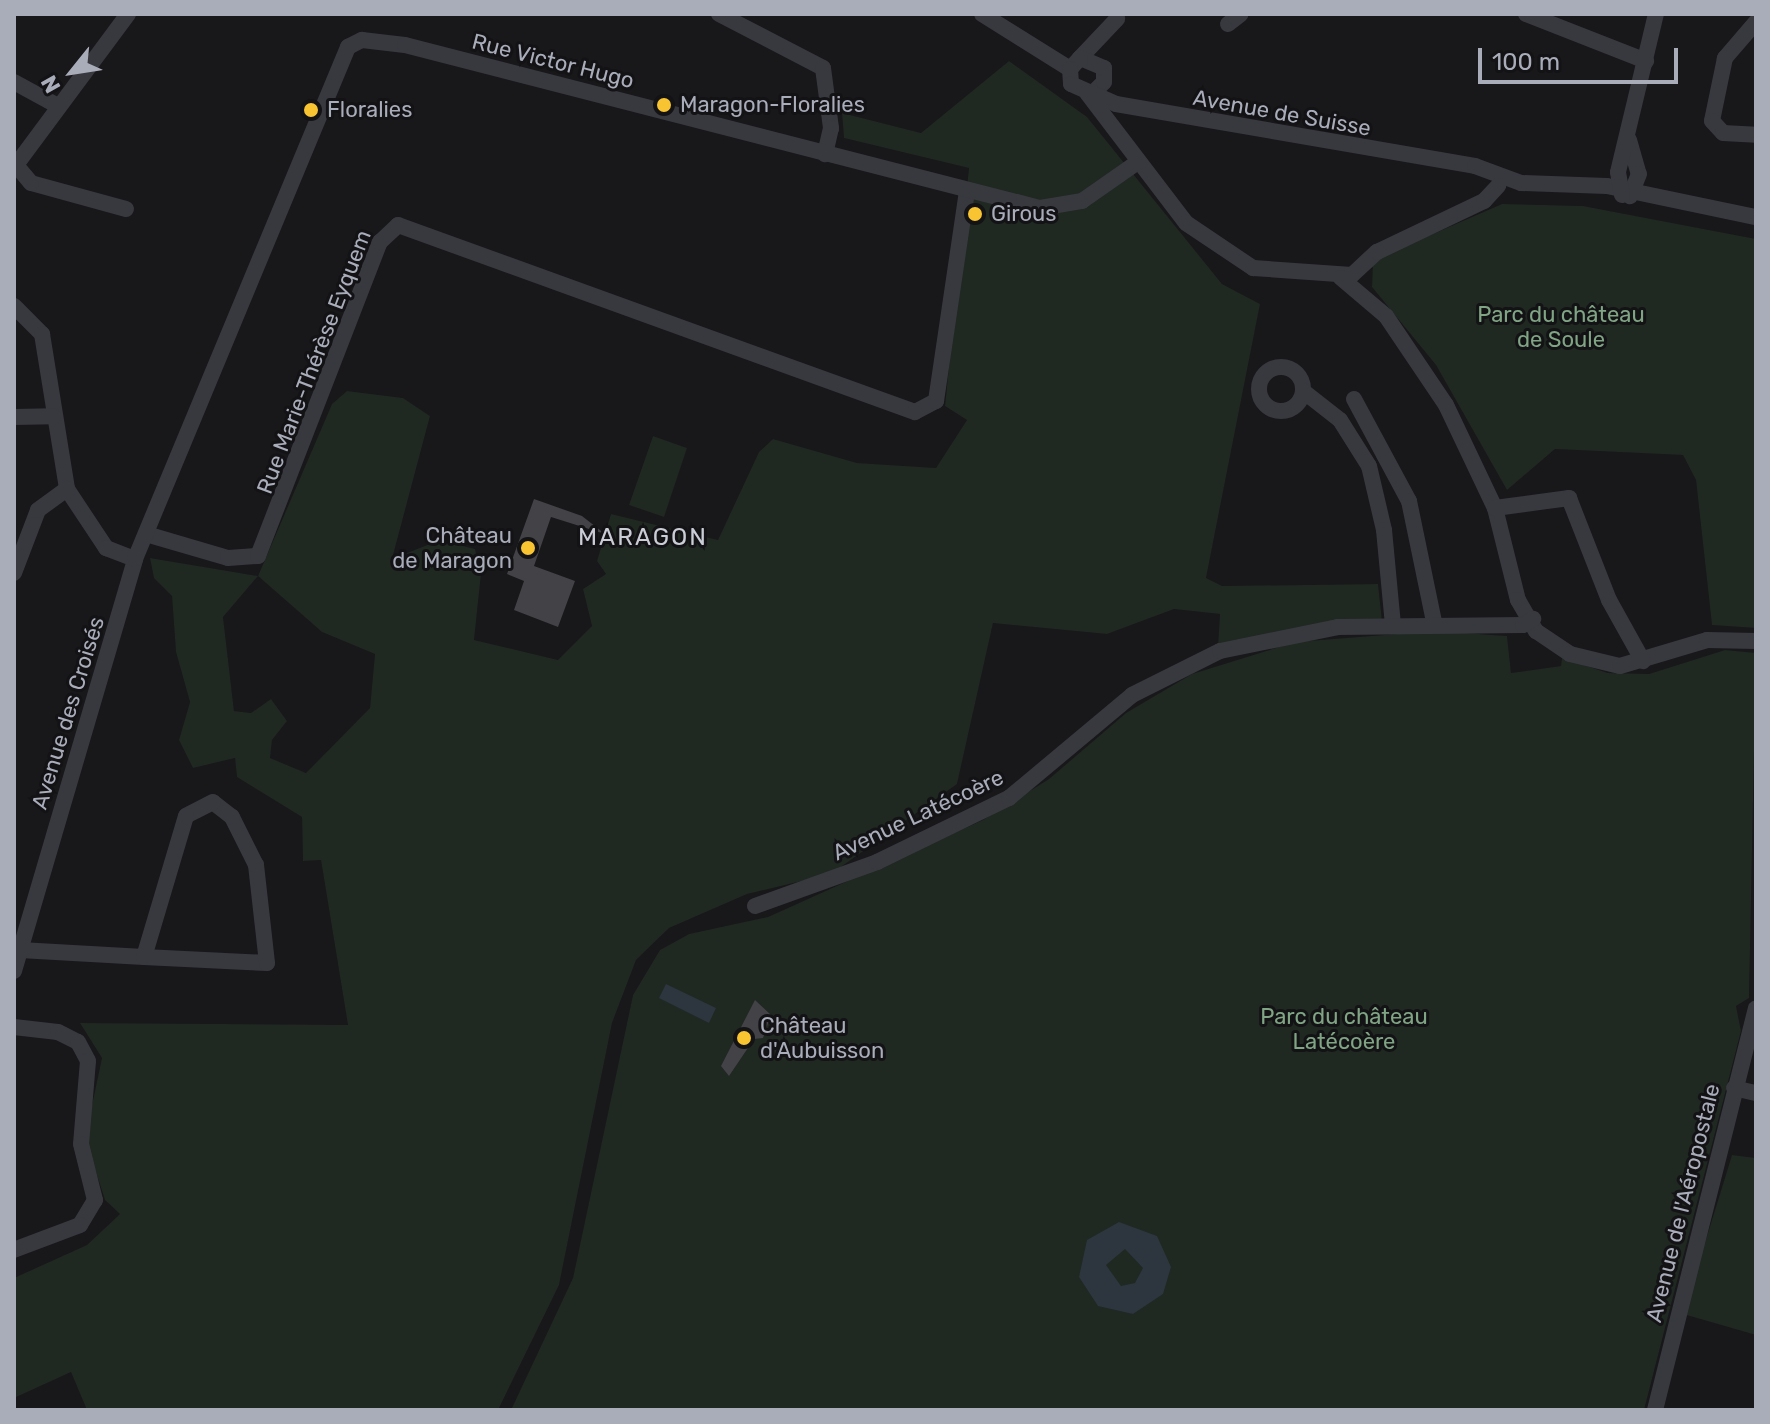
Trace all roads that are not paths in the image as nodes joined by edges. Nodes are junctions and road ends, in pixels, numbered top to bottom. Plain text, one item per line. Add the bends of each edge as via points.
1 (128, 14) edge
2 (719, 14) edge
3 (982, 14) edge
4 (1526, 14) edge
5 (1656, 14) edge
6 (1118, 16) edge
7 (1756, 22) edge
8 (1646, 61) junction
9 (1075, 63) junction
10 (1104, 70) junction
11 (14, 82) edge
12 (1090, 92) junction
13 (56, 105) junction
14 (1134, 108) junction
15 (1756, 135) edge
16 (825, 154) junction
17 (1135, 164) junction
18 (1496, 180) junction
19 (967, 191) junction
20 (1626, 192) junction
21 (126, 209) dead end
22 (1756, 217) edge
23 (1756, 227) edge
24 (1341, 278) junction
25 (14, 306) edge
26 (1303, 391) dead end
27 (1354, 399) dead end
28 (53, 416) junction
29 (14, 417) edge
30 (67, 489) junction
31 (1495, 508) junction
32 (146, 534) junction
33 (18, 549) edge
34 (135, 559) junction
35 (14, 573) edge
36 (1531, 620) junction
37 (1434, 622) junction
38 (1393, 625) junction
39 (1756, 641) edge
40 (1643, 661) junction
41 (755, 906) dead end
42 (20, 950) junction
43 (144, 957) junction
44 (14, 971) edge
45 (1756, 1008) edge
46 (18, 1028) edge
47 (1734, 1088) junction
48 (1756, 1093) edge
49 (14, 1250) edge
50 (1660, 1409) edge

1 - 13 street
2 - 16 street via 823,68 831,128
3 - 9 street
4 - 8 street
5 - 8 street
6 - 9 street
6 - 10 street
7 - 15 street via 1725,58 1712,117 1719,131
8 - 20 street via 1629,138
9 - 10 street
9 - 12 street via 1071,84
10 - 12 street
10 - 14 street
11 - 13 street
12 - 14 street, Avenue de Suisse
12 - 17 street
13 - 21 street via 17,154 18,172 56,192
14 - 18 street, Avenue de Suisse via 1423,160
16 - 19 street, Rue Victor Hugo
16 - 32 street, Rue Victor Hugo via 405,45 362,40 348,47
17 - 19 street, Rue Victor Hugo via 1104,189 1063,205 1032,206
17 - 24 street via 1186,223 1230,258 1288,275
18 - 20 street, Avenue de Suisse
18 - 24 street
19 - 32 street, Rue Marie-Thérèse Eyquem via 936,401 928,410 915,412 398,225 380,242 258,556 228,558
20 - 22 street, Avenue de Suisse
20 - 23 street, Avenue de Suisse
24 - 31 street via 1370,298 1426,374
25 - 28 street via 42,334
26 - 38 street via 1340,420 1369,466 1384,530
27 - 37 street via 1409,501
28 - 29 street
28 - 30 street
30 - 33 street via 38,510
30 - 34 street via 106,548
31 - 36 street
31 - 40 street via 1569,498 1609,600
32 - 34 street, Rue Victor Hugo
33 - 35 street
34 - 42 street, Avenue des Croisés
36 - 37 street, Avenue Latécoère
36 - 40 street via 1551,643 1589,661
37 - 38 street, Avenue Latécoère
38 - 41 street, Avenue Latécoère via 1291,634 1198,660 1132,695 1009,798 877,862
39 - 40 street via 1707,640
42 - 43 street
42 - 44 street, Avenue des Croisés
43 - 43 street via 267,963 256,865 232,817 213,802 186,816
45 - 47 street, Avenue de l'Aéropostale
46 - 49 street via 78,1042 88,1061 81,1144 95,1200 80,1225
47 - 48 street
47 - 50 street, Avenue de l'Aéropostale

